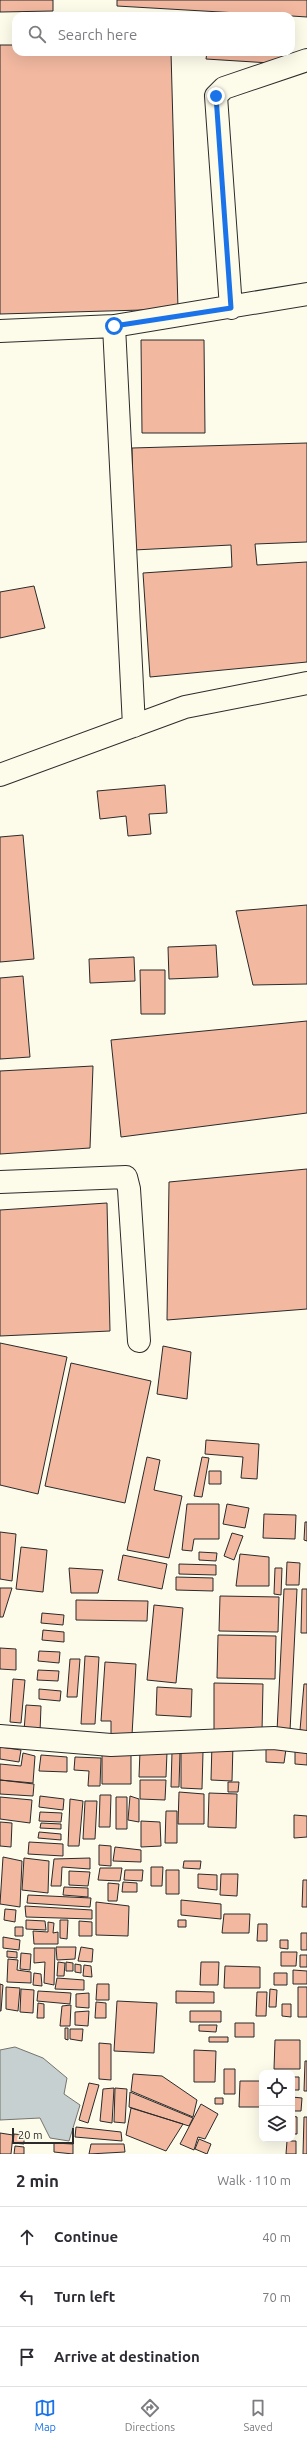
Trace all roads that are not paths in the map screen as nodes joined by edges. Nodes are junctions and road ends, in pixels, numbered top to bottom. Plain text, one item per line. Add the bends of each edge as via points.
1 (307, 60) edge
2 (307, 294) edge
3 (231, 308) junction
4 (114, 326) junction
5 (0, 331) edge
6 (307, 683) edge
7 (134, 726) junction
8 (0, 775) edge
9 (0, 1182) edge
10 (139, 1341) dead end
11 (0, 1736) edge
12 (307, 1742) edge

1 - 3 street via 224,88 216,96
2 - 3 street
3 - 4 street
4 - 5 street
4 - 7 street
6 - 7 street via 185,707
7 - 8 street
9 - 10 street via 126,1177
11 - 12 street via 111,1745 274,1738

